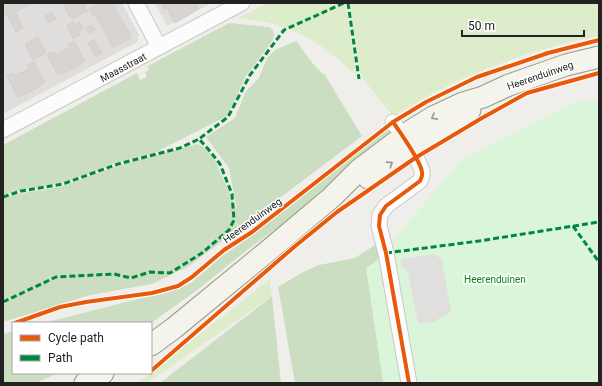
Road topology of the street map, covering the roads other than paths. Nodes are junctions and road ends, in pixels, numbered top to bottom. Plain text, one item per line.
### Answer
1 (136, 3) edge
2 (242, 3) edge
3 (159, 47) junction
4 (599, 57) edge
5 (3, 130) edge
6 (402, 136) junction
7 (152, 343) edge
8 (101, 374) edge
9 (84, 383) edge
10 (409, 383) edge

1 - 3 street
2 - 3 street, Maasstraat
3 - 5 street, Maasstraat
4 - 6 main road, Heerenduinweg
6 - 7 main road, Heerenduinweg
6 - 10 street
8 - 9 main road

